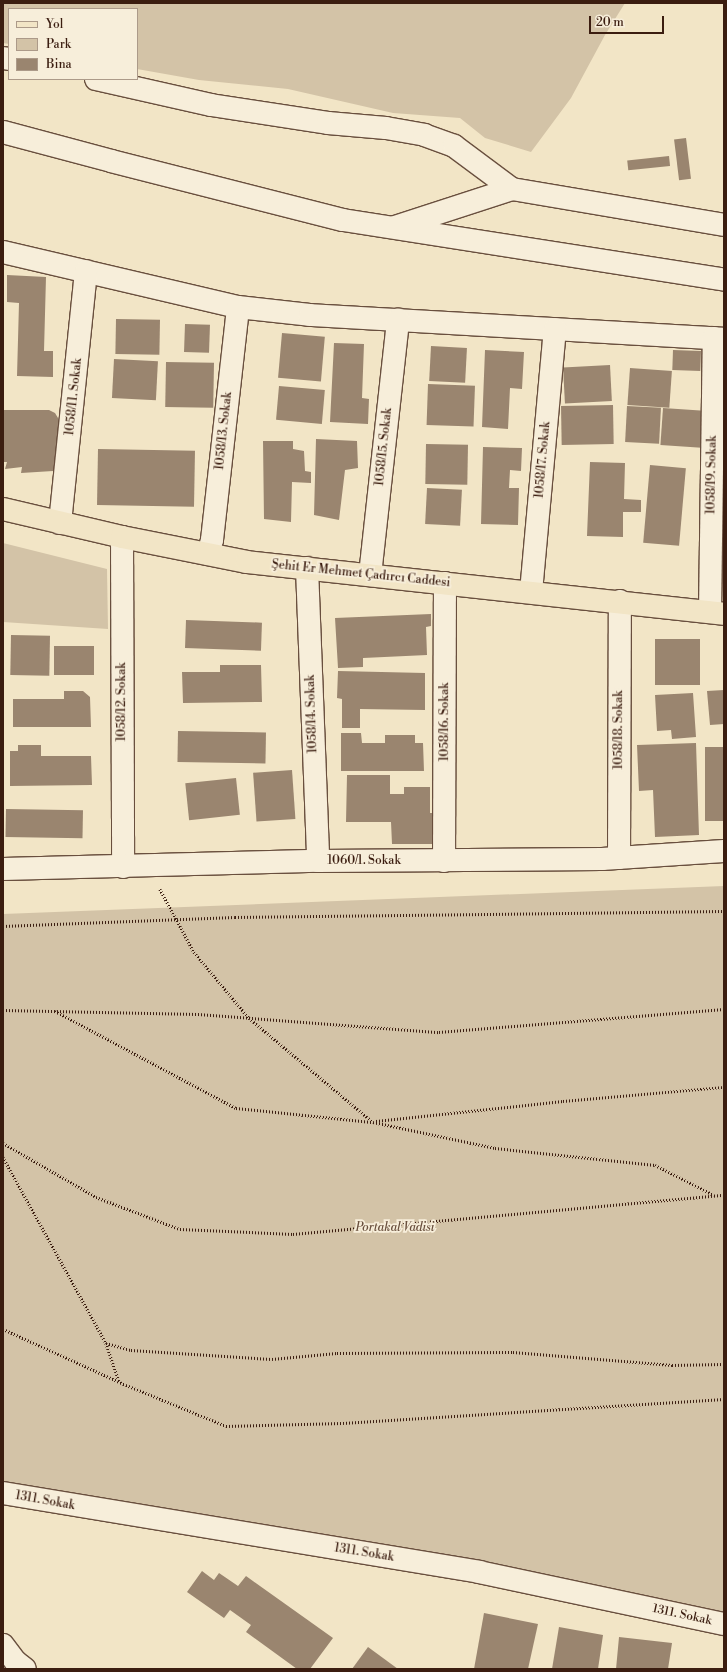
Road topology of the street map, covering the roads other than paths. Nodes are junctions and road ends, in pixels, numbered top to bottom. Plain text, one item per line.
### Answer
1 (100, 80) edge
2 (3, 132) edge
3 (512, 189) junction
4 (724, 225) edge
5 (390, 229) junction
6 (3, 252) edge
7 (86, 271) junction
8 (724, 280) edge
9 (238, 307) junction
10 (398, 320) junction
11 (555, 329) junction
12 (719, 339) edge
13 (3, 509) edge
14 (60, 523) junction
15 (122, 537) junction
16 (208, 554) junction
17 (307, 568) junction
18 (370, 575) junction
19 (446, 583) junction
20 (531, 592) junction
21 (620, 601) junction
22 (717, 613) edge
23 (724, 851) edge
24 (619, 858) junction
25 (444, 860) junction
26 (318, 861) junction
27 (123, 867) junction
28 (3, 869) edge
29 (3, 1493) edge
30 (724, 1624) edge
31 (3, 1645) edge
32 (25, 1669) edge

1 - 3 street
2 - 5 street
3 - 4 street
3 - 5 street
5 - 8 street
6 - 7 street
7 - 9 street
7 - 14 street, 1058/11. Sokak
9 - 10 street
9 - 16 street, 1058/13. Sokak
10 - 11 street
10 - 18 street, 1058/15. Sokak
11 - 12 street
11 - 20 street, 1058/17. Sokak
12 - 22 street, 1058/19. Sokak
13 - 14 main road, Şehit Er Mehmet Çadırcı Caddesi
14 - 15 main road, Şehit Er Mehmet Çadırcı Caddesi
15 - 16 main road, Şehit Er Mehmet Çadırcı Caddesi
15 - 27 street, 1058/12. Sokak
16 - 17 main road, Şehit Er Mehmet Çadırcı Caddesi
17 - 18 main road, Şehit Er Mehmet Çadırcı Caddesi
17 - 26 street, 1058/14. Sokak
18 - 19 main road, Şehit Er Mehmet Çadırcı Caddesi
19 - 20 main road, Şehit Er Mehmet Çadırcı Caddesi
19 - 25 street, 1058/16. Sokak
20 - 21 main road, Şehit Er Mehmet Çadırcı Caddesi
21 - 22 main road, Şehit Er Mehmet Çadırcı Caddesi
21 - 24 street, 1058/18. Sokak
23 - 24 street, 1060/1. Sokak
24 - 25 street, 1060/1. Sokak
25 - 26 street, 1060/1. Sokak
26 - 27 street, 1060/1. Sokak
27 - 28 street, 1060/1. Sokak
29 - 30 street, 1311. Sokak
31 - 32 street

